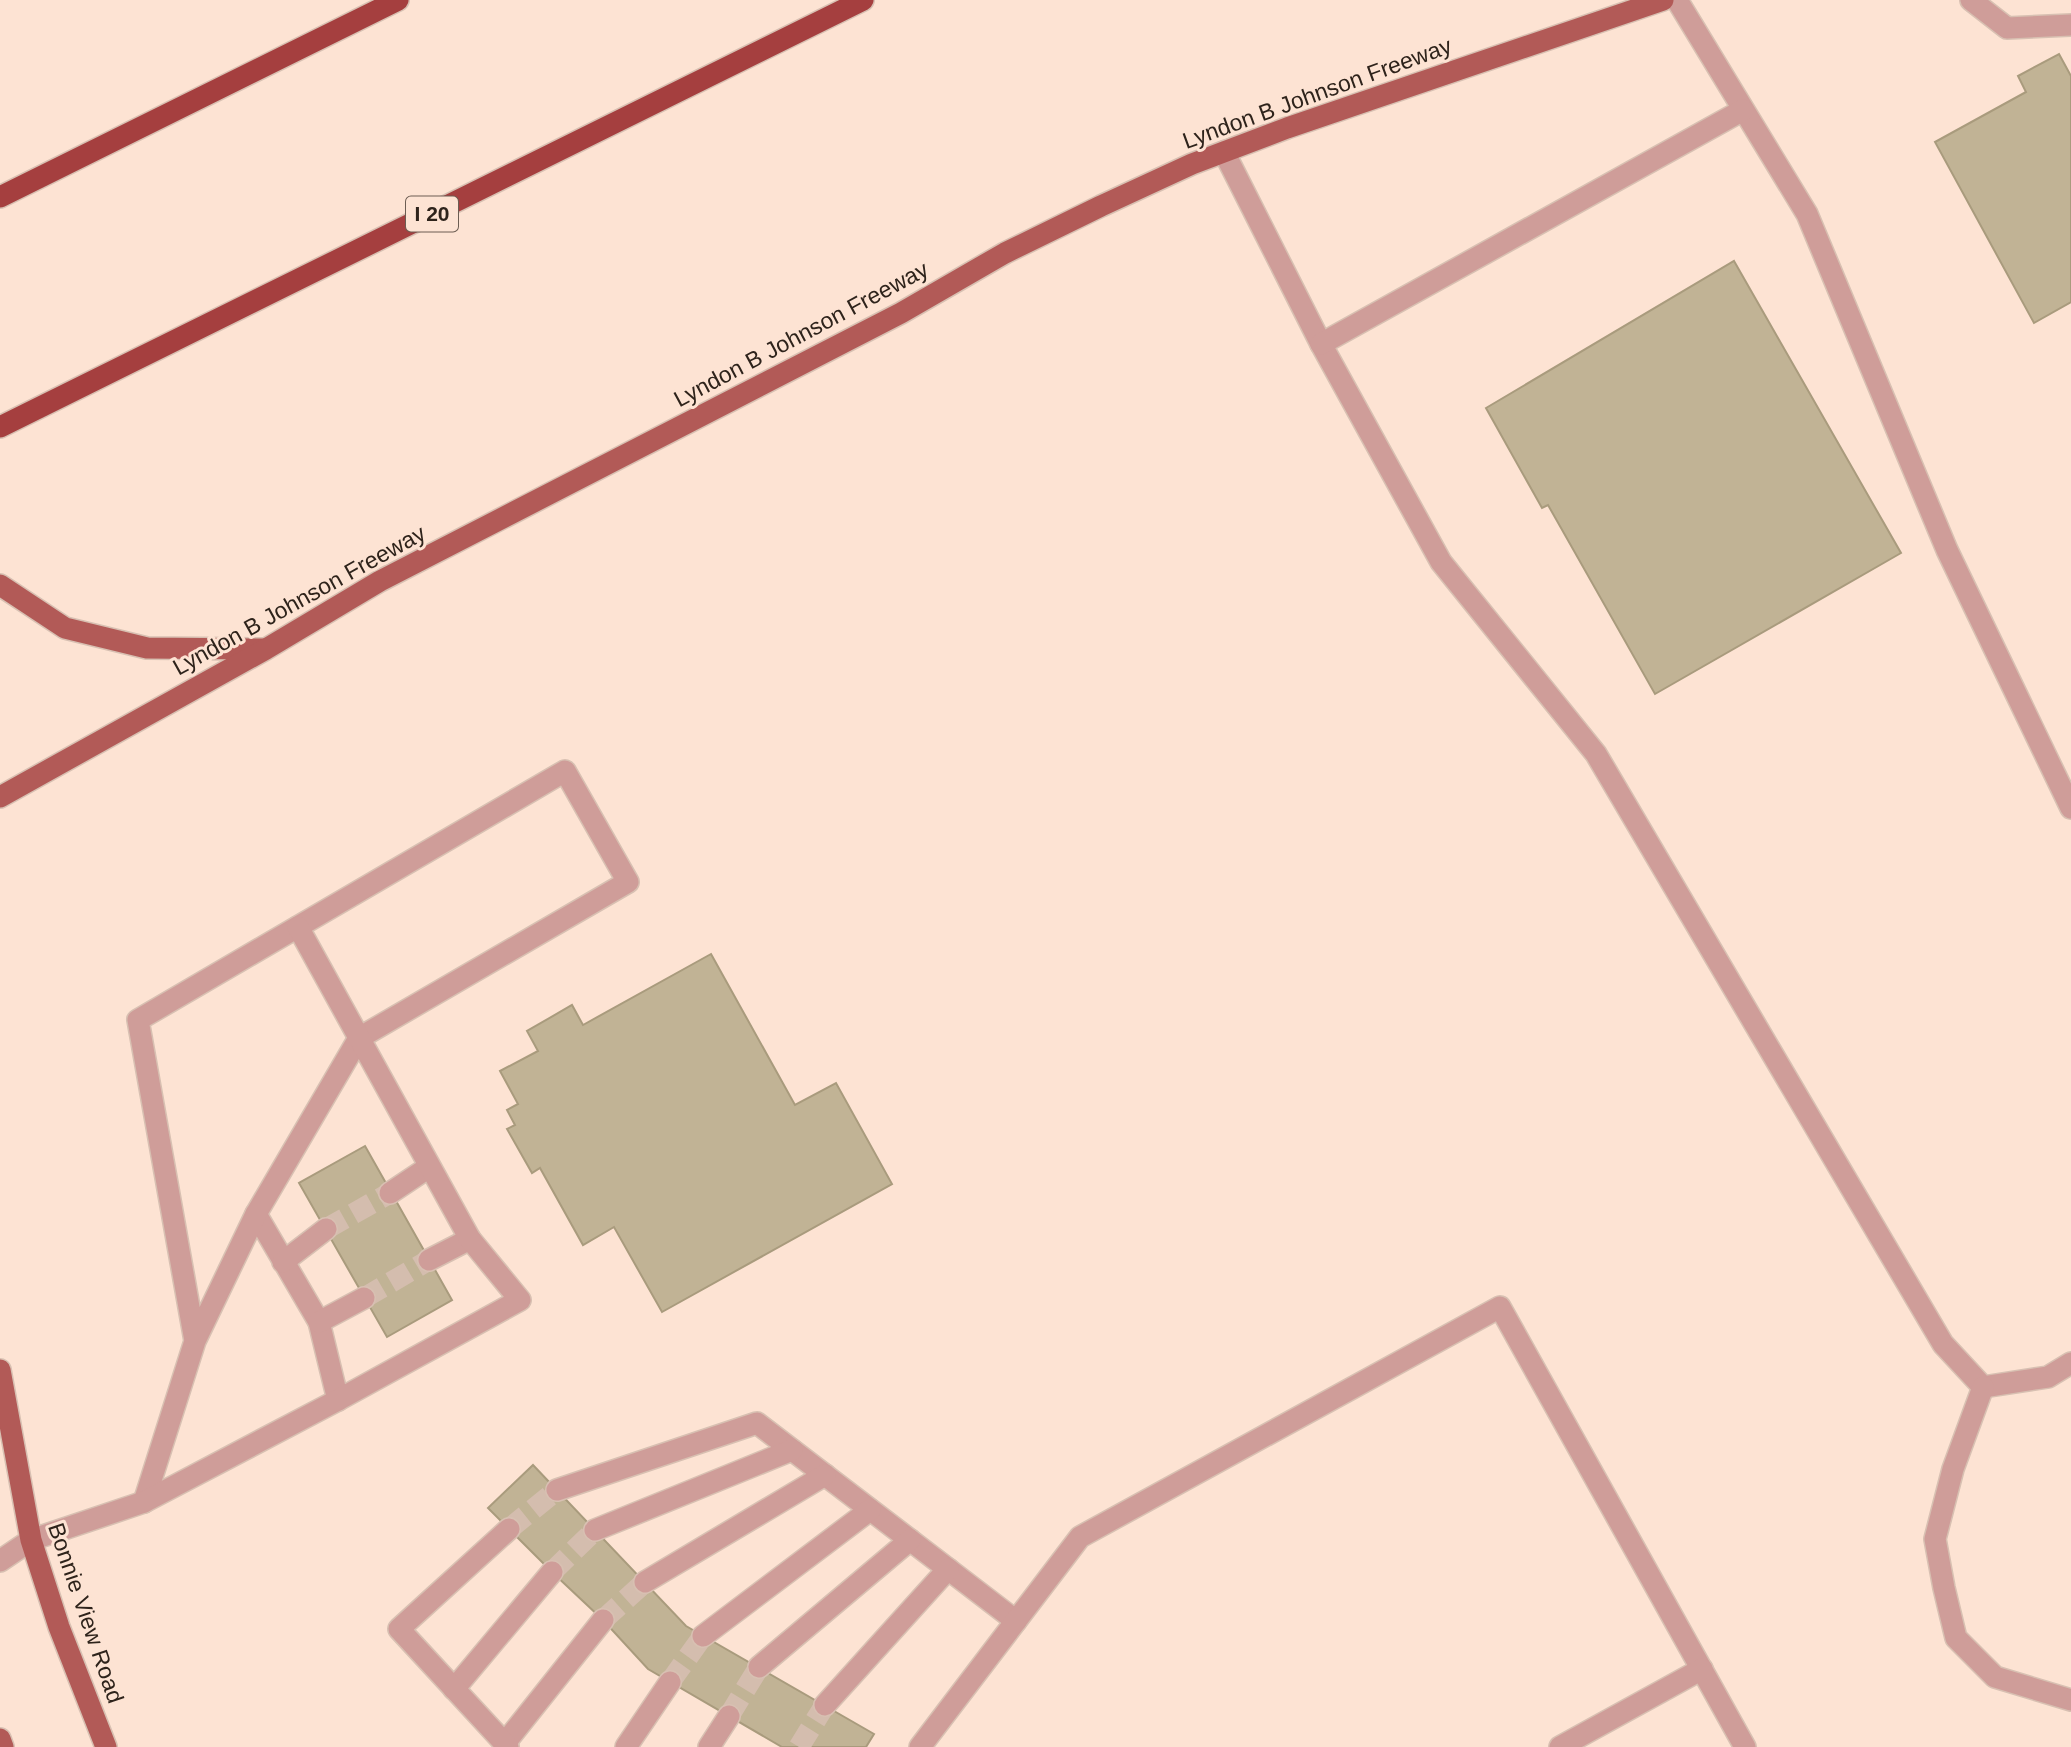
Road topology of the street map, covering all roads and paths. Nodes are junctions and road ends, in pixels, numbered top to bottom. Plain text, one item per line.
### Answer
1 (398, 0) edge
2 (863, 0) edge
3 (1663, 0) edge
4 (1677, 0) edge
5 (1971, 0) edge
6 (2071, 25) edge
7 (1743, 110) junction
8 (1224, 152) junction
9 (0, 197) edge
10 (1321, 344) junction
11 (0, 428) edge
12 (0, 585) edge
13 (266, 649) junction
14 (0, 797) edge
15 (2071, 808) edge
16 (298, 927) junction
17 (359, 1038) junction
18 (429, 1167) junction
19 (390, 1193) tunnel mouth
20 (257, 1214) junction
21 (326, 1229) tunnel mouth
22 (470, 1239) junction
23 (429, 1260) tunnel mouth
24 (283, 1262) junction
25 (364, 1298) tunnel mouth
26 (319, 1322) junction
27 (195, 1341) junction
28 (2071, 1363) edge
29 (0, 1370) edge
30 (1983, 1388) junction
31 (338, 1400) junction
32 (792, 1450) junction
33 (825, 1475) junction
34 (557, 1490) tunnel mouth
35 (144, 1502) junction
36 (870, 1510) junction
37 (509, 1529) tunnel mouth
38 (596, 1531) tunnel mouth
39 (31, 1540) junction
40 (910, 1540) junction
41 (0, 1561) edge
42 (948, 1569) junction
43 (552, 1572) tunnel mouth
44 (645, 1582) tunnel mouth
45 (603, 1620) tunnel mouth
46 (1016, 1621) junction
47 (703, 1636) tunnel mouth
48 (759, 1667) tunnel mouth
49 (1702, 1669) junction
50 (670, 1682) tunnel mouth
51 (454, 1689) junction
52 (2071, 1700) edge
53 (825, 1705) tunnel mouth
54 (729, 1716) tunnel mouth
55 (0, 1740) edge
56 (507, 1745) edge
57 (3, 1747) edge
58 (106, 1747) edge
59 (626, 1747) edge
60 (709, 1747) edge
61 (920, 1747) edge
62 (1560, 1747) edge
63 (1745, 1747) edge

1 - 9 highway
2 - 11 highway, I 20
3 - 8 main road, Lyndon B Johnson Freeway
4 - 7 street
5 - 6 street
7 - 10 street
7 - 15 street
8 - 10 street
8 - 13 main road, Lyndon B Johnson Freeway
10 - 30 street
12 - 13 main road
13 - 14 main road, Lyndon B Johnson Freeway
16 - 17 street
16 - 17 street
16 - 27 street
17 - 18 street
17 - 20 street
18 - 19 street
18 - 22 street
20 - 24 street
20 - 27 street
21 - 24 street
22 - 23 street
22 - 31 street
24 - 26 street
25 - 26 street
26 - 31 street
27 - 35 street
28 - 30 street
29 - 39 main road, Bonnie View Road
30 - 52 street
31 - 35 street
32 - 33 street
32 - 34 street
32 - 38 street
33 - 36 street
33 - 44 street
35 - 39 street
36 - 40 street
36 - 47 street
37 - 51 street
39 - 41 street
39 - 58 main road, Bonnie View Road
40 - 42 street
40 - 48 street
42 - 46 street
42 - 53 street
43 - 51 street
45 - 56 street
46 - 49 street
46 - 61 street
49 - 62 street
49 - 63 street
50 - 59 street
51 - 56 street
54 - 60 street
55 - 57 main road

